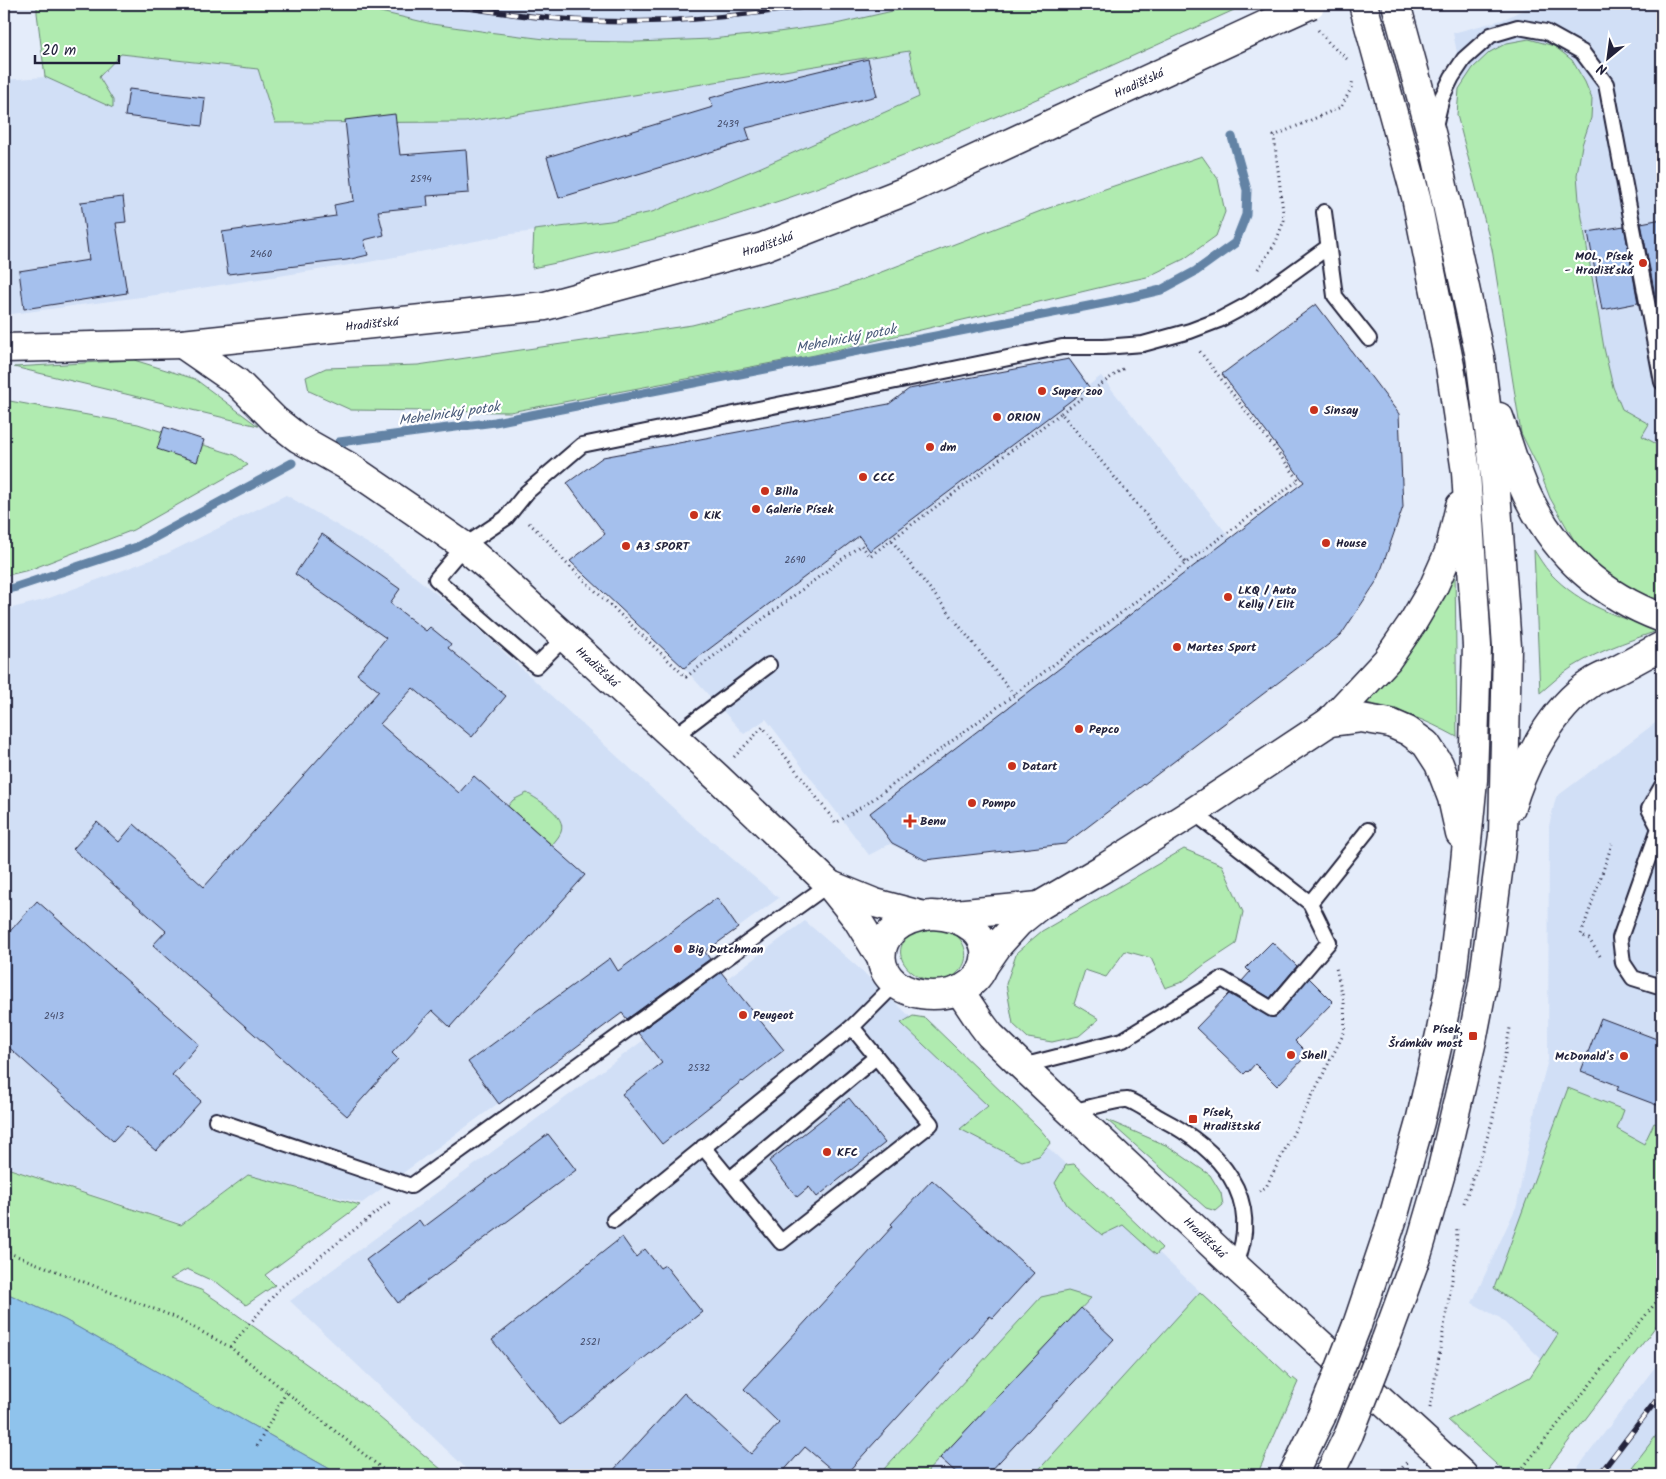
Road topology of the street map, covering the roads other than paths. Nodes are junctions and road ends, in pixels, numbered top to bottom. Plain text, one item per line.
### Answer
1 (1363, 4) edge
2 (1396, 4) edge
3 (1313, 15) edge
4 (1433, 140) junction
5 (1324, 212) dead end
6 (1328, 247) junction
7 (1369, 339) dead end
8 (182, 344) junction
9 (4, 348) edge
10 (1480, 357) junction
11 (1662, 382) edge
12 (1466, 472) junction
13 (464, 546) junction
14 (1662, 618) edge
15 (565, 637) junction
16 (1662, 646) edge
17 (769, 665) dead end
18 (1329, 722) junction
19 (673, 737) junction
20 (1662, 786) edge
21 (1193, 812) junction
22 (1368, 830) dead end
23 (1503, 834) junction
24 (1464, 874) junction
25 (829, 884) junction
26 (1310, 903) junction
27 (1039, 906) junction
28 (934, 916) junction
29 (880, 956) junction
30 (984, 967) junction
31 (896, 983) junction
32 (1662, 987) edge
33 (959, 990) junction
34 (852, 1026) junction
35 (876, 1057) junction
36 (1022, 1066) junction
37 (1071, 1112) junction
38 (216, 1120) dead end
39 (703, 1147) junction
40 (730, 1180) junction
41 (614, 1220) dead end
42 (1235, 1266) junction
43 (1293, 1475) edge
44 (1329, 1475) edge
45 (1463, 1475) edge

1 - 12 main road
2 - 4 main road
3 - 8 main road, Hradišťská, bridge
4 - 10 main road
4 - 11 lane
5 - 6 lane
6 - 7 lane
6 - 13 lane
8 - 9 main road, Hradišťská
8 - 13 main road, Hradišťská
10 - 14 main road
10 - 23 main road
12 - 18 main road
12 - 24 main road
13 - 15 main road, Hradišťská
13 - 15 lane
15 - 19 main road, Hradišťská
16 - 23 main road
17 - 19 lane
18 - 21 main road
18 - 24 main road
19 - 25 main road, Hradišťská
20 - 32 lane
21 - 26 lane
21 - 27 main road
22 - 26 lane
23 - 44 main road, bridge
24 - 43 main road, bridge
25 - 28 main road, Hradišťská
25 - 29 main road, Hradišťská
25 - 38 lane
26 - 36 lane
27 - 28 main road
27 - 30 main road
28 - 29 main road
28 - 30 main road, Hradišťská
29 - 31 main road, Hradišťská
30 - 33 main road
31 - 33 main road
31 - 34 lane
33 - 36 main road, Hradišťská
34 - 35 lane
34 - 39 lane
35 - 40 lane
35 - 40 lane
36 - 37 main road, Hradišťská
37 - 42 main road, Hradišťská
37 - 42 lane
39 - 40 lane
39 - 41 lane
42 - 45 main road, Hradišťská

